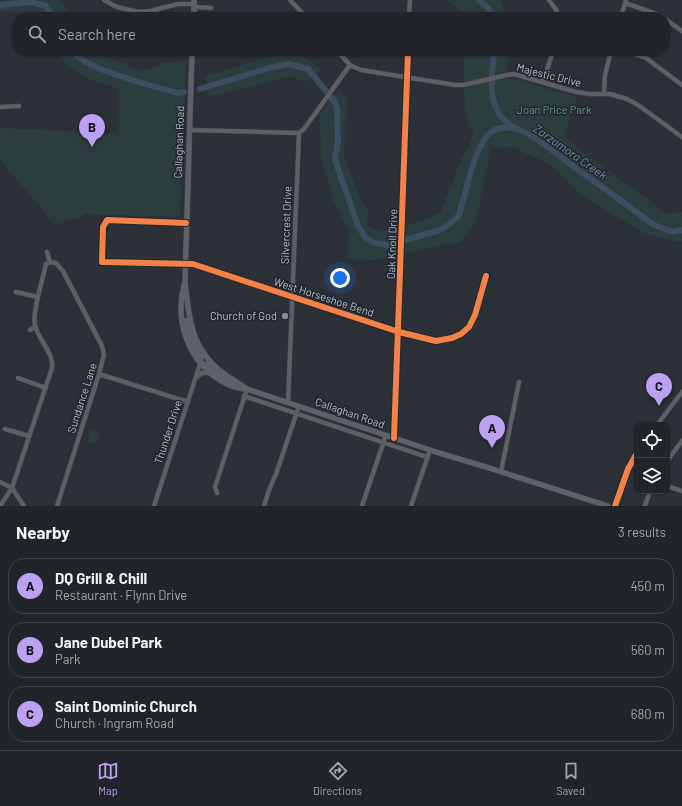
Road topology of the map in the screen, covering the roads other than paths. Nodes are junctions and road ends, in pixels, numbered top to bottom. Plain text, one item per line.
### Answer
1 (104, 0) edge
2 (290, 0) edge
3 (410, 0) edge
4 (549, 0) edge
5 (625, 2) edge
6 (194, 4) edge
7 (211, 8) dead end
8 (301, 12) edge
9 (409, 12) edge
10 (558, 12) edge
11 (622, 12) edge
12 (651, 12) edge
13 (670, 22) edge
14 (682, 31) edge
15 (192, 56) edge
16 (342, 56) edge
17 (408, 56) edge
18 (551, 56) edge
19 (611, 56) edge
20 (640, 56) edge
21 (350, 65) junction
22 (407, 78) junction
23 (543, 82) junction
24 (682, 85) edge
25 (604, 94) junction
26 (19, 106) dead end
27 (0, 107) edge
28 (189, 130) junction
29 (299, 133) junction
30 (682, 137) edge
31 (186, 223) junction
32 (47, 252) dead end
33 (50, 262) junction
34 (185, 264) junction
35 (486, 276) dead end
36 (185, 282) junction
37 (16, 292) dead end
38 (186, 293) junction
39 (38, 297) junction
40 (293, 297) junction
41 (35, 327) junction
42 (30, 330) dead end
43 (399, 332) junction
44 (200, 364) junction
45 (100, 374) junction
46 (210, 374) junction
47 (18, 378) dead end
48 (196, 378) junction
49 (519, 382) dead end
50 (46, 388) junction
51 (245, 388) junction
52 (682, 392) edge
53 (244, 396) junction
54 (188, 402) junction
55 (288, 403) junction
56 (299, 406) junction
57 (296, 413) junction
58 (659, 422) edge
59 (5, 429) dead end
60 (386, 435) junction
61 (29, 436) junction
62 (394, 438) junction
63 (682, 441) edge
64 (383, 442) junction
65 (430, 450) junction
66 (427, 457) junction
67 (634, 457) edge
68 (669, 458) edge
69 (501, 472) junction
70 (0, 482) edge
71 (670, 487) edge
72 (12, 488) junction
73 (682, 491) edge
74 (217, 493) dead end
75 (649, 494) edge
76 (0, 506) edge
77 (24, 506) edge
78 (57, 506) edge
79 (154, 506) edge
80 (264, 506) edge
81 (362, 506) edge
82 (411, 506) edge
83 (608, 506) edge
84 (615, 506) edge
85 (645, 506) edge

1 - 6 street
2 - 8 street
3 - 9 street
4 - 10 street
5 - 11 street
5 - 12 street
6 - 7 street
13 - 14 street
15 - 28 main road, Callaghan Road
16 - 21 street, Majestic Drive
17 - 22 street, Oak Knoll Drive
18 - 23 street
19 - 25 street
20 - 24 street
21 - 22 street, Majestic Drive
21 - 29 street
22 - 23 street, Majestic Drive
22 - 43 street, Oak Knoll Drive
23 - 25 street, Majestic Drive
25 - 30 street, Majestic Drive
26 - 27 street
28 - 29 street
28 - 31 main road, Callaghan Road
29 - 40 street, Silvercrest Drive
31 - 34 main road, Callaghan Road
31 - 34 street, West Horseshoe Bend
32 - 33 street
33 - 39 street
33 - 45 street, Sundance Lane
34 - 36 main road, Callaghan Road
34 - 40 street, West Horseshoe Bend
35 - 43 street, West Horseshoe Bend
36 - 38 main road, Callaghan Road
36 - 44 main road, Callaghan Road
37 - 39 street
38 - 44 main road
38 - 51 main road, Callaghan Road
39 - 41 street
40 - 43 street, West Horseshoe Bend
40 - 55 street, Silvercrest Drive
41 - 42 street
41 - 50 street
43 - 62 street, Oak Knoll Drive
44 - 46 main road, Callaghan Road
44 - 48 street, Thunder Drive
44 - 51 main road
45 - 54 street
45 - 78 street, Sundance Lane
46 - 48 street
46 - 51 main road, Callaghan Road
47 - 50 street
48 - 54 street, Thunder Drive
49 - 69 street
50 - 61 street
51 - 53 street
51 - 55 main road, Callaghan Road
52 - 58 street
53 - 57 street, Callaghan Road
53 - 74 street
54 - 79 street, Thunder Drive
55 - 56 main road, Callaghan Road
56 - 57 street
56 - 60 main road, Callaghan Road
57 - 64 street, Callaghan Road
57 - 80 street
59 - 61 street
60 - 62 main road, Callaghan Road
60 - 64 street
61 - 72 street
62 - 65 main road, Callaghan Road
63 - 68 street
64 - 66 street, Callaghan Road
64 - 81 street
65 - 66 street
65 - 69 main road, Callaghan Road
66 - 82 street
67 - 84 street
69 - 83 main road, Callaghan Road
70 - 72 street
71 - 73 street
72 - 76 street
72 - 77 street
75 - 85 street

